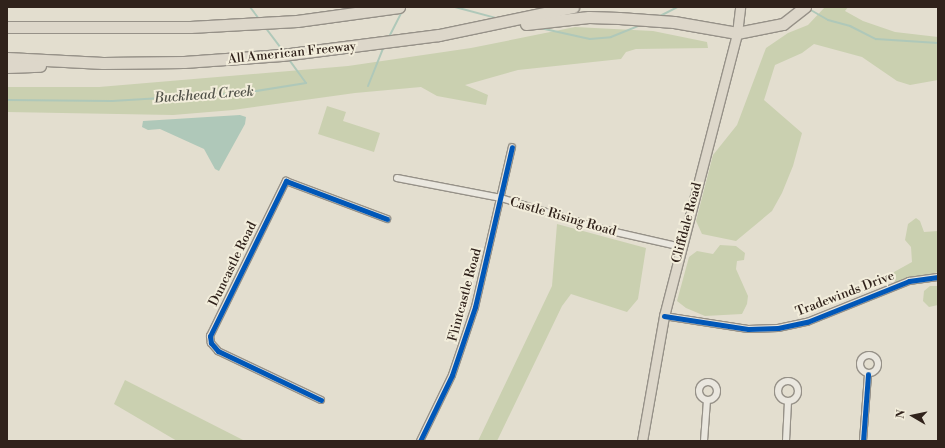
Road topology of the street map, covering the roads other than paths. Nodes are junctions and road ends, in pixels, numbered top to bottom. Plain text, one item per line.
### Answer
1 (399, 7) edge
2 (573, 7) edge
3 (740, 7) edge
4 (805, 7) edge
5 (7, 26) edge
6 (470, 30) junction
7 (737, 33) junction
8 (7, 58) edge
9 (103, 63) junction
10 (7, 67) edge
11 (512, 147) dead end
12 (397, 178) dead end
13 (501, 198) junction
14 (387, 218) dead end
15 (680, 247) junction
16 (938, 277) edge
17 (664, 316) junction
18 (868, 374) dead end
19 (321, 400) dead end
20 (707, 400) dead end
21 (788, 401) dead end
22 (420, 441) edge
23 (642, 441) edge
24 (704, 441) edge
25 (786, 441) edge
26 (863, 441) edge

1 - 5 highway
2 - 6 highway, All American Freeway
3 - 7 main road, Cliffdale Road
4 - 7 highway
6 - 7 highway
6 - 9 highway, All American Freeway
7 - 15 main road, Cliffdale Road
8 - 9 highway, All American Freeway
9 - 10 highway
11 - 13 street, Flintcastle Road
12 - 13 street, Castle Rising Road
13 - 15 street, Castle Rising Road
13 - 22 street, Flintcastle Road
14 - 19 street, Duncastle Road
15 - 17 main road, Cliffdale Road
16 - 17 street, Tradewinds Drive
17 - 23 main road, Cliffdale Road
18 - 26 street
20 - 24 street
21 - 25 street

